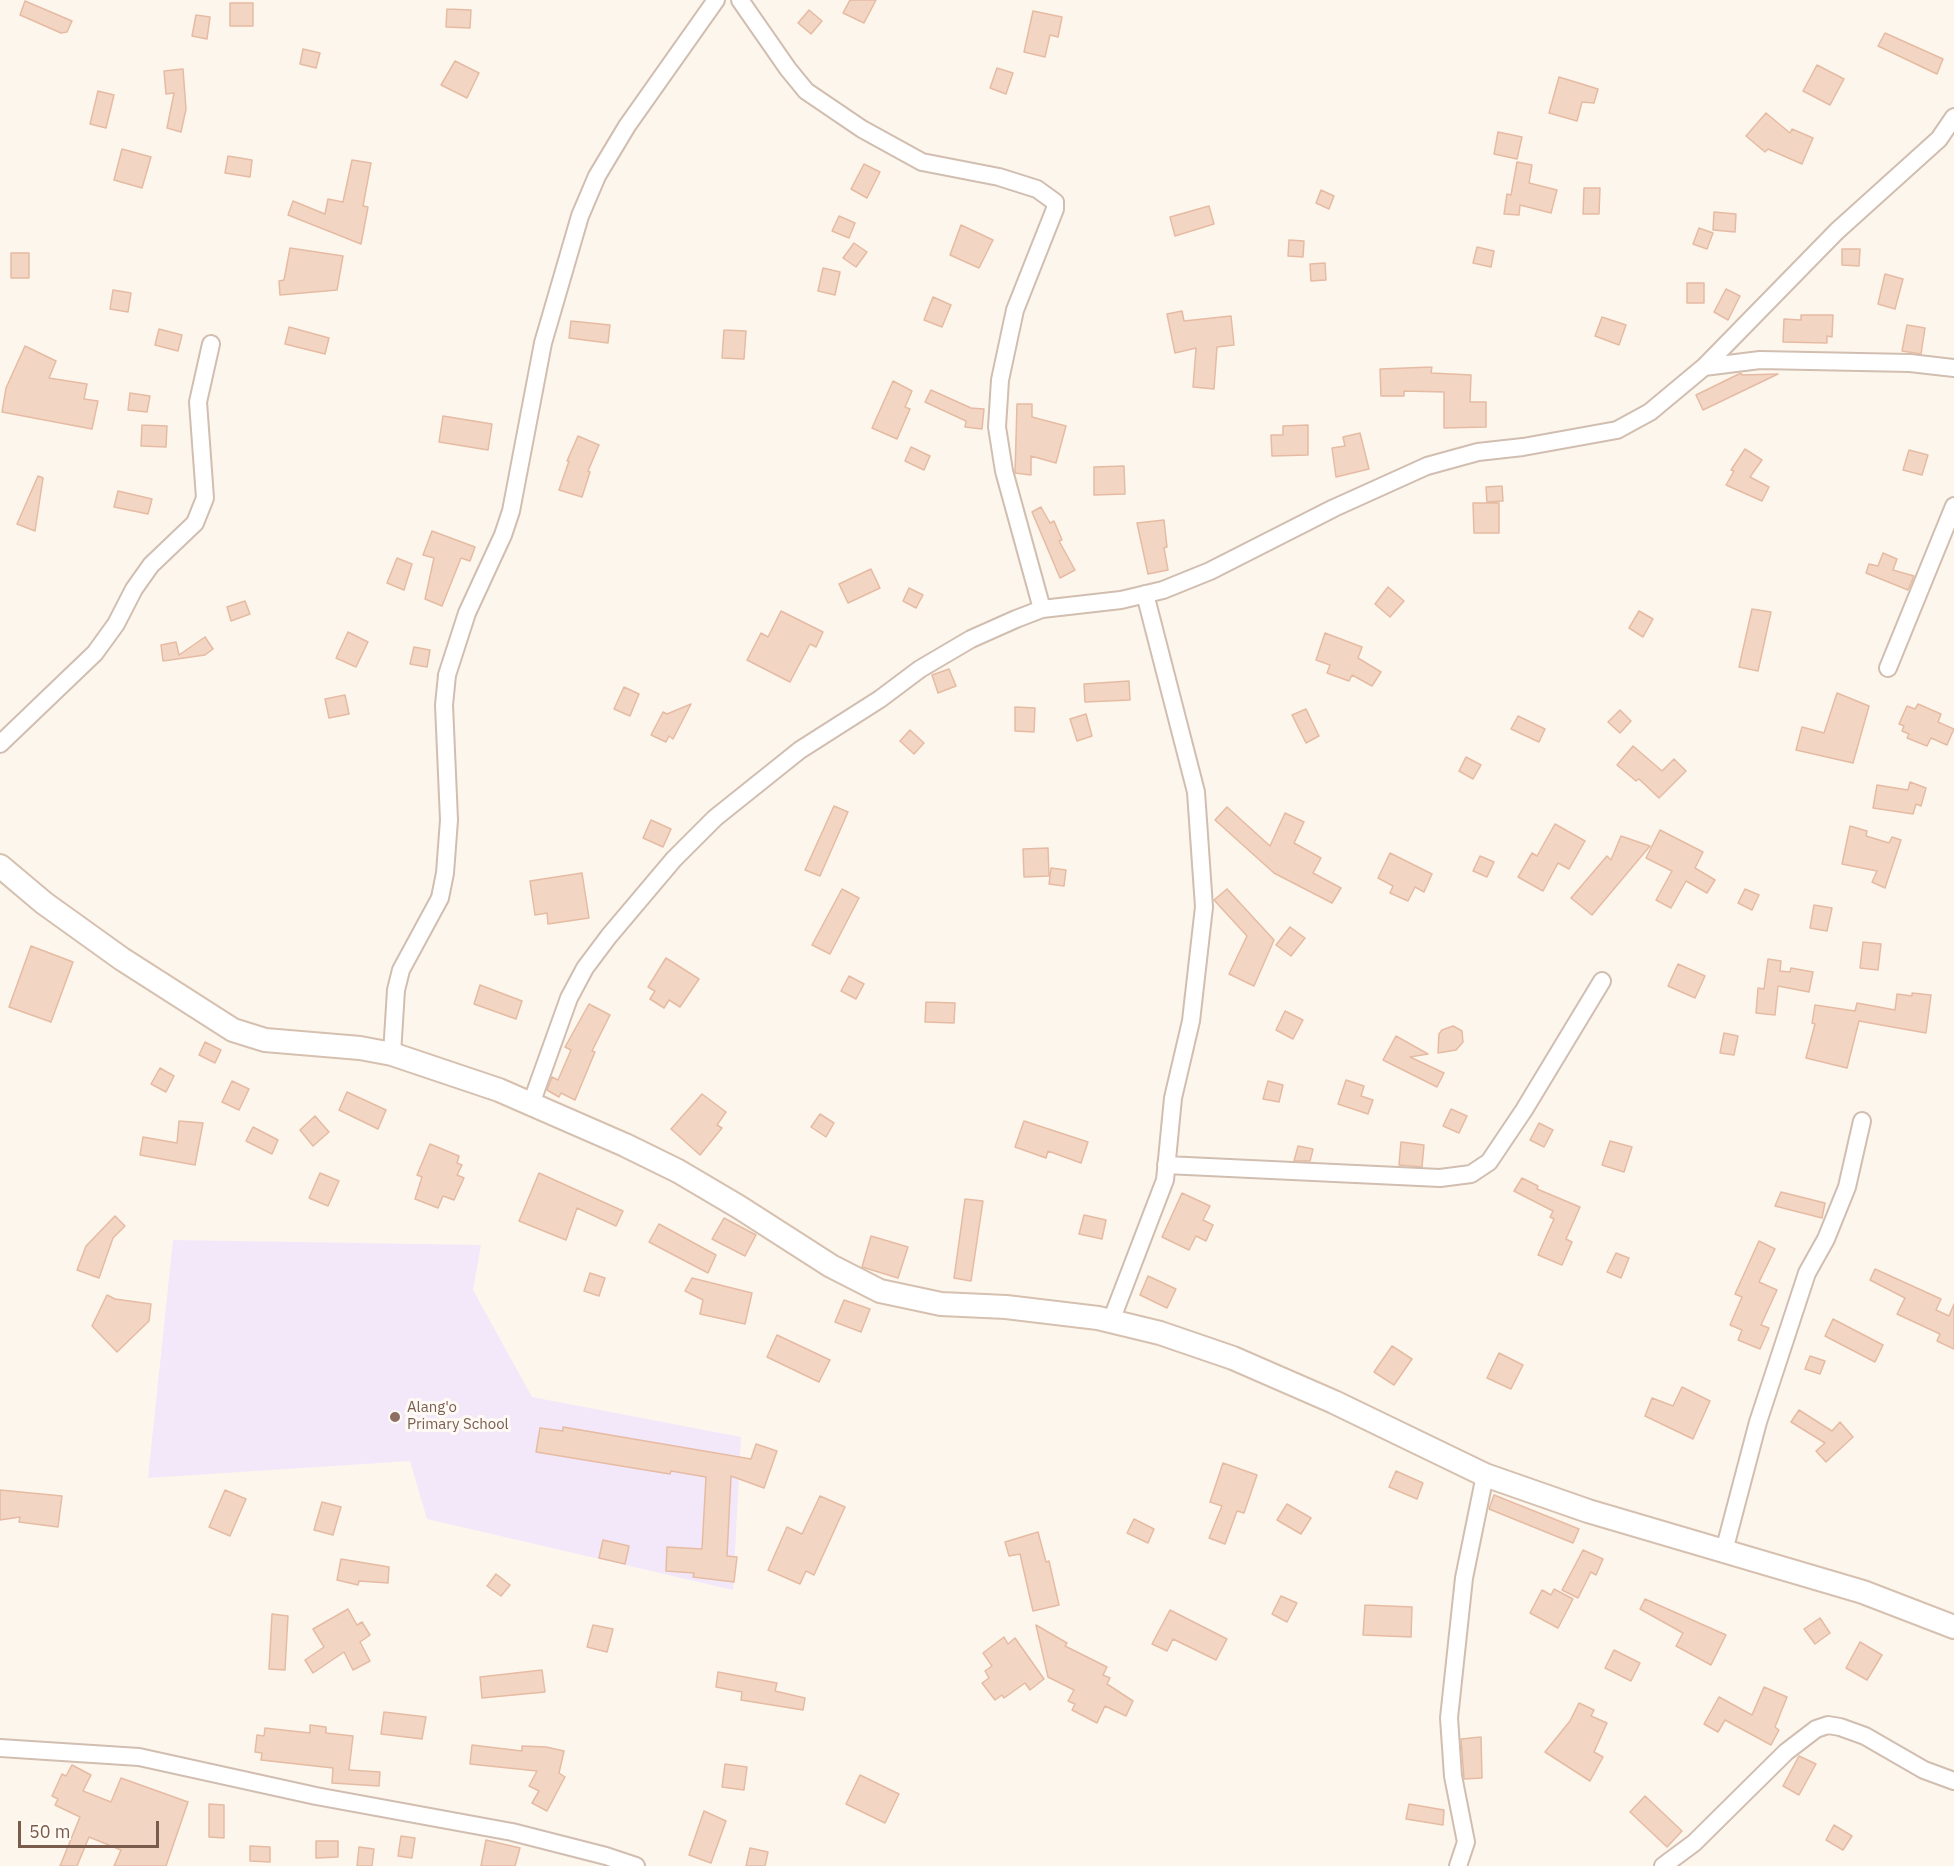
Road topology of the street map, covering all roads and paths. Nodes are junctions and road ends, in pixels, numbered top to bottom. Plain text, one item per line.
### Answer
1 (716, 0) edge
2 (740, 0) edge
3 (1954, 117) edge
4 (211, 344) dead end
5 (1704, 368) junction
6 (1954, 368) edge
7 (1954, 506) edge
8 (1145, 594) junction
9 (1042, 609) junction
10 (1888, 668) dead end
11 (0, 744) edge
12 (0, 866) edge
13 (1602, 981) dead end
14 (392, 1054) junction
15 (531, 1104) junction
16 (1862, 1120) dead end
17 (1166, 1164) junction
18 (1111, 1321) junction
19 (1485, 1475) junction
20 (1724, 1551) junction
21 (1954, 1628) edge
22 (0, 1748) edge
23 (1954, 1781) edge
24 (636, 1866) edge
25 (1458, 1866) edge
26 (1663, 1866) edge

1 - 14 street
2 - 9 street
3 - 5 street
4 - 11 street
5 - 6 street
5 - 8 street
7 - 10 street
8 - 9 street
8 - 17 street
9 - 15 street
12 - 14 street
13 - 17 street
14 - 15 street
15 - 18 street
16 - 20 street
17 - 18 street
18 - 19 street
19 - 20 street
19 - 25 street
20 - 21 street
22 - 24 street
23 - 26 street

